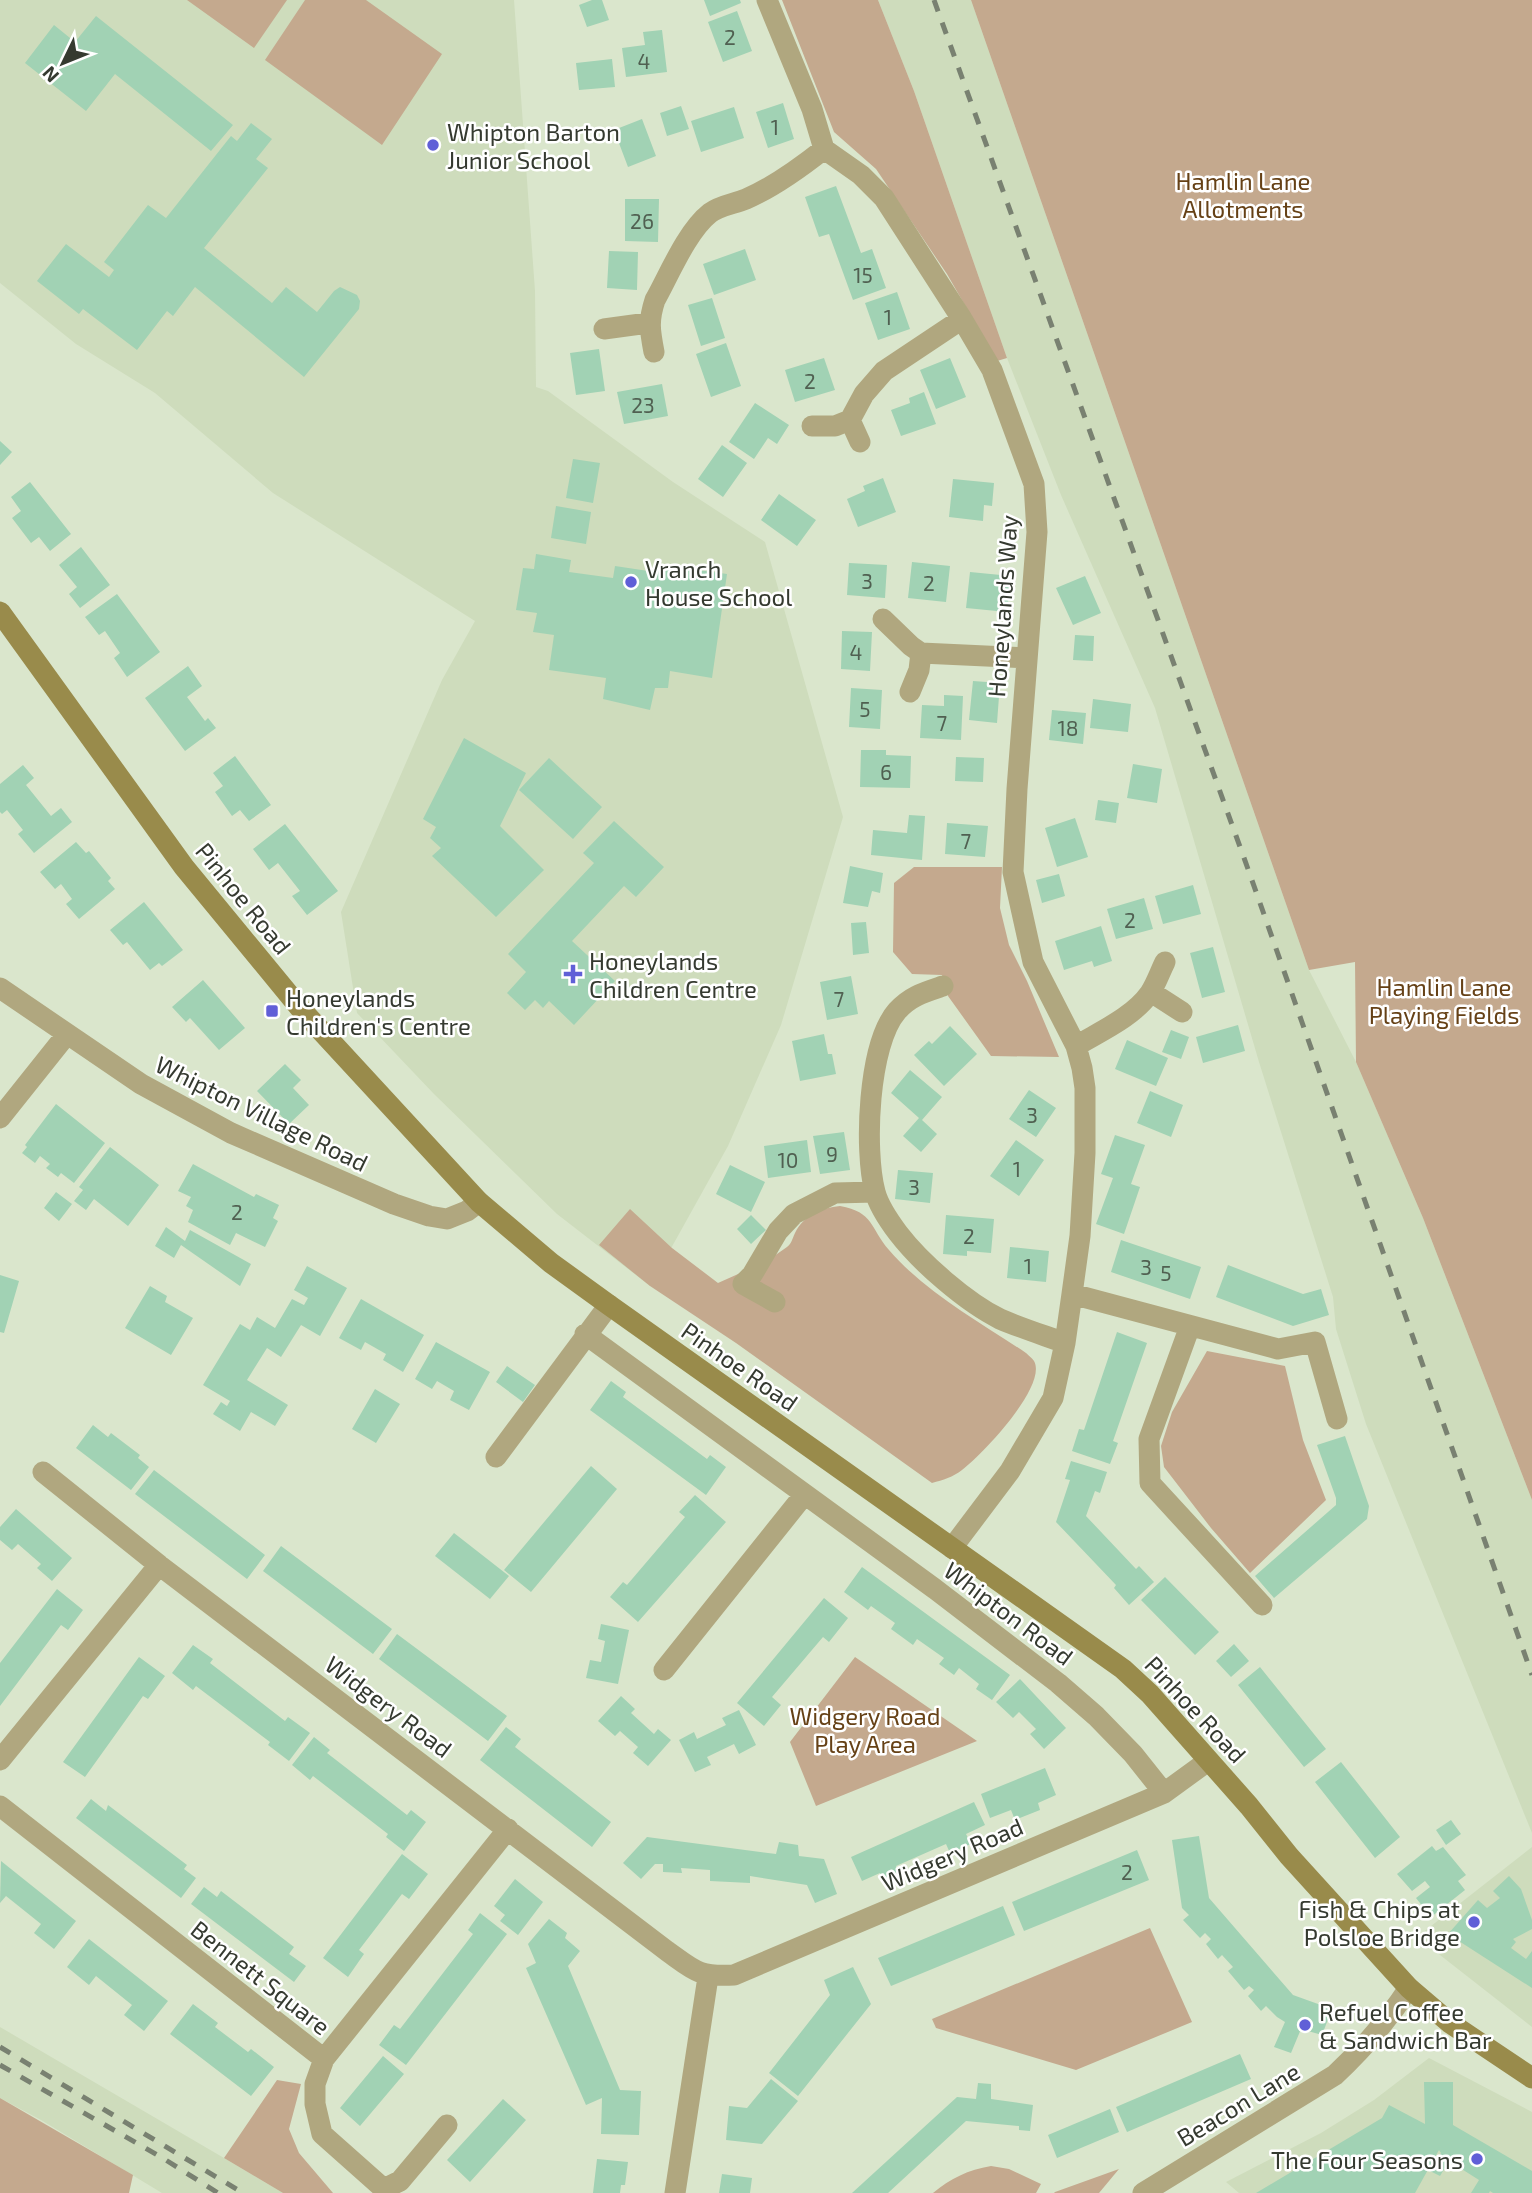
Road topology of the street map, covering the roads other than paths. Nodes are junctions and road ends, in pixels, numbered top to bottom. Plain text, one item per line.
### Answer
1 (766, 0) edge
2 (824, 149) junction
3 (962, 319) junction
4 (648, 323) junction
5 (604, 329) dead end
6 (654, 352) dead end
7 (850, 420) junction
8 (812, 426) dead end
9 (860, 442) dead end
10 (0, 612) edge
11 (883, 619) dead end
12 (920, 653) junction
13 (1027, 658) junction
14 (910, 692) dead end
15 (1165, 962) dead end
16 (943, 986) dead end
17 (0, 988) edge
18 (1151, 992) junction
19 (1182, 1012) dead end
20 (67, 1034) junction
21 (1076, 1046) junction
22 (0, 1118) edge
23 (875, 1192) junction
24 (479, 1202) junction
25 (1072, 1294) junction
26 (775, 1302) dead end
27 (609, 1305) junction
28 (1190, 1326) junction
29 (585, 1334) junction
30 (1065, 1343) junction
31 (1337, 1419) dead end
32 (496, 1457) dead end
33 (43, 1472) dead end
34 (804, 1495) junction
35 (952, 1548) junction
36 (159, 1565) junction
37 (1262, 1605) dead end
38 (664, 1670) dead end
39 (0, 1760) edge
40 (1208, 1762) junction
41 (1164, 1793) junction
42 (0, 1806) edge
43 (508, 1829) junction
44 (708, 1977) junction
45 (1409, 1988) junction
46 (324, 2059) junction
47 (1532, 2078) edge
48 (447, 2126) dead end
49 (385, 2191) edge
50 (675, 2193) edge
51 (1143, 2193) edge

1 - 2 street
2 - 3 street, Honeylands Way
2 - 4 street
3 - 7 street
3 - 13 street, Honeylands Way
4 - 5 street
4 - 6 street
7 - 8 street
7 - 9 street
10 - 24 main road, Pinhoe Road
11 - 12 street
12 - 13 street
12 - 14 street
13 - 21 street, Honeylands Way
15 - 18 street
16 - 23 street
17 - 20 street, Whipton Village Road
18 - 19 street
18 - 21 street
20 - 22 street
20 - 24 street, Whipton Village Road
21 - 25 street, Honeylands Way
23 - 26 street
23 - 30 street
24 - 27 main road, Pinhoe Road
25 - 28 street
25 - 30 street, Honeylands Way
27 - 29 street
27 - 35 main road, Pinhoe Road
28 - 31 street
28 - 37 street
29 - 32 street
29 - 34 street, Whipton Road
30 - 35 street, Honeylands Way
33 - 36 street, Widgery Road
34 - 38 street
34 - 41 street, Whipton Road
35 - 40 main road, Pinhoe Road
36 - 39 street
36 - 43 street, Widgery Road
40 - 41 street, Widgery Road
40 - 45 main road, Pinhoe Road
41 - 44 street, Widgery Road
42 - 46 street, Bennett Square
43 - 44 street, Widgery Road
43 - 46 street, Bennett Square
44 - 50 street
45 - 47 main road, Pinhoe Road
45 - 51 street, Beacon Lane
46 - 49 street
48 - 49 street

